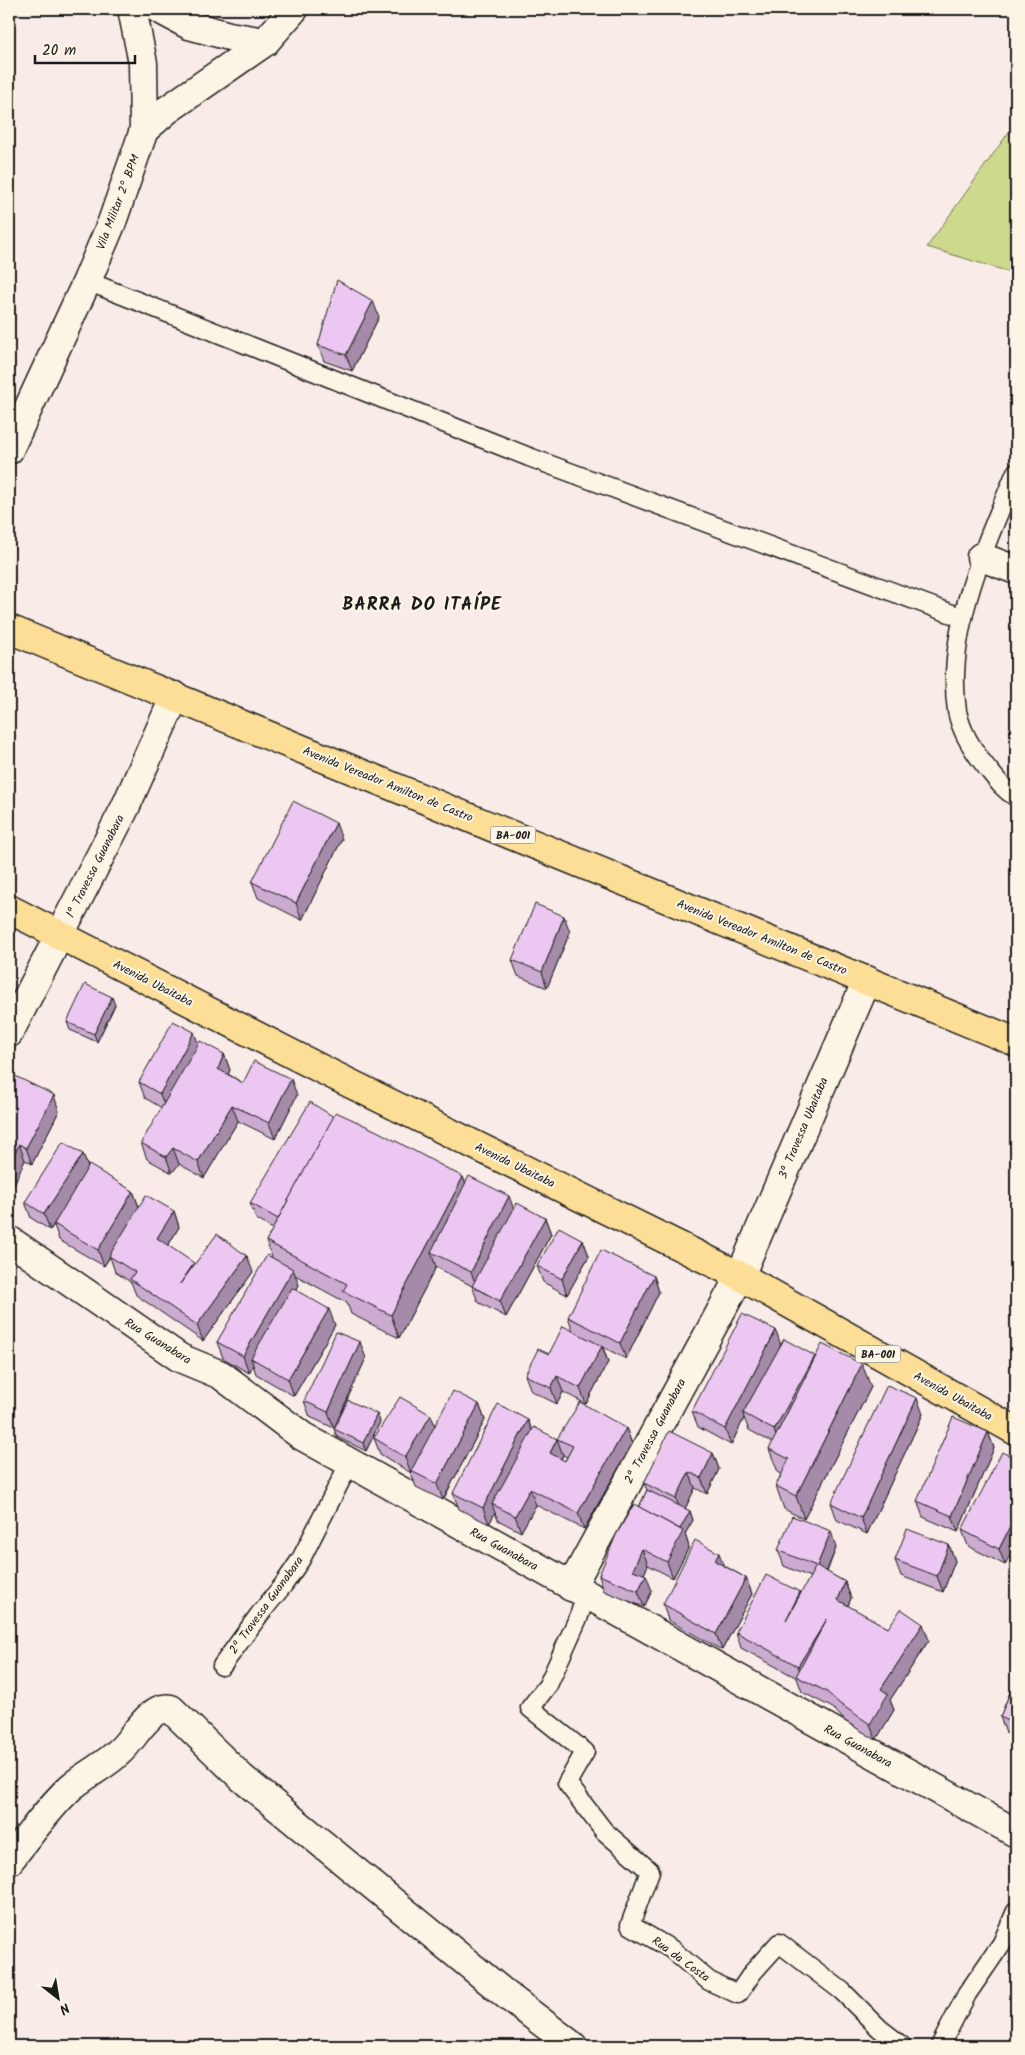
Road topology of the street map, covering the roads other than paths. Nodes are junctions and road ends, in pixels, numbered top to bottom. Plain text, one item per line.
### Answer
1 (132, 9) edge
2 (159, 9) edge
3 (294, 9) edge
4 (265, 42) junction
5 (144, 130) junction
6 (87, 281) junction
7 (9, 450) edge
8 (1016, 472) edge
9 (981, 557) junction
10 (1016, 570) edge
11 (963, 618) junction
12 (9, 629) edge
13 (175, 696) junction
14 (1016, 797) edge
15 (9, 909) edge
16 (60, 936) junction
17 (867, 980) junction
18 (9, 1033) edge
19 (1016, 1042) edge
20 (9, 1240) edge
21 (740, 1276) junction
22 (1016, 1431) edge
23 (350, 1462) junction
24 (579, 1591) junction
25 (222, 1666) dead end
26 (1016, 1834) edge
27 (9, 1861) edge
28 (1016, 1911) edge
29 (573, 2046) edge
30 (902, 2046) edge
31 (940, 2046) edge

1 - 5 street
2 - 4 street
3 - 4 street, Vila Militar 2º BPM
4 - 5 street, Vila Militar 2º BPM
5 - 6 street, Vila Militar 2º BPM
6 - 7 street, Vila Militar 2º BPM
6 - 11 lane
8 - 9 lane
9 - 10 street
9 - 11 lane
11 - 14 lane
12 - 13 main road, Avenida Vereador Amilton de Castro / BA-001
13 - 16 street, 1ª Travessa Guanabara
13 - 17 main road, Avenida Vereador Amilton de Castro / BA-001
15 - 16 main road, Avenida Ubaitaba / BA-001
16 - 18 street, 1ª Travessa Guanabara
16 - 21 main road, Avenida Ubaitaba / BA-001
17 - 19 main road, Avenida Vereador Amilton de Castro / BA-001
17 - 21 street, 3ª Travessa Ubaitaba
20 - 23 street, Rua Guanabara
21 - 22 main road, Avenida Ubaitaba / BA-001
21 - 24 street, 2ª Travessa Guanabara
23 - 24 street, Rua Guanabara
23 - 25 lane, 2ª Travessa Guanabara
24 - 26 street, Rua Guanabara
24 - 30 lane, Rua da Costa
27 - 29 street
28 - 31 lane

